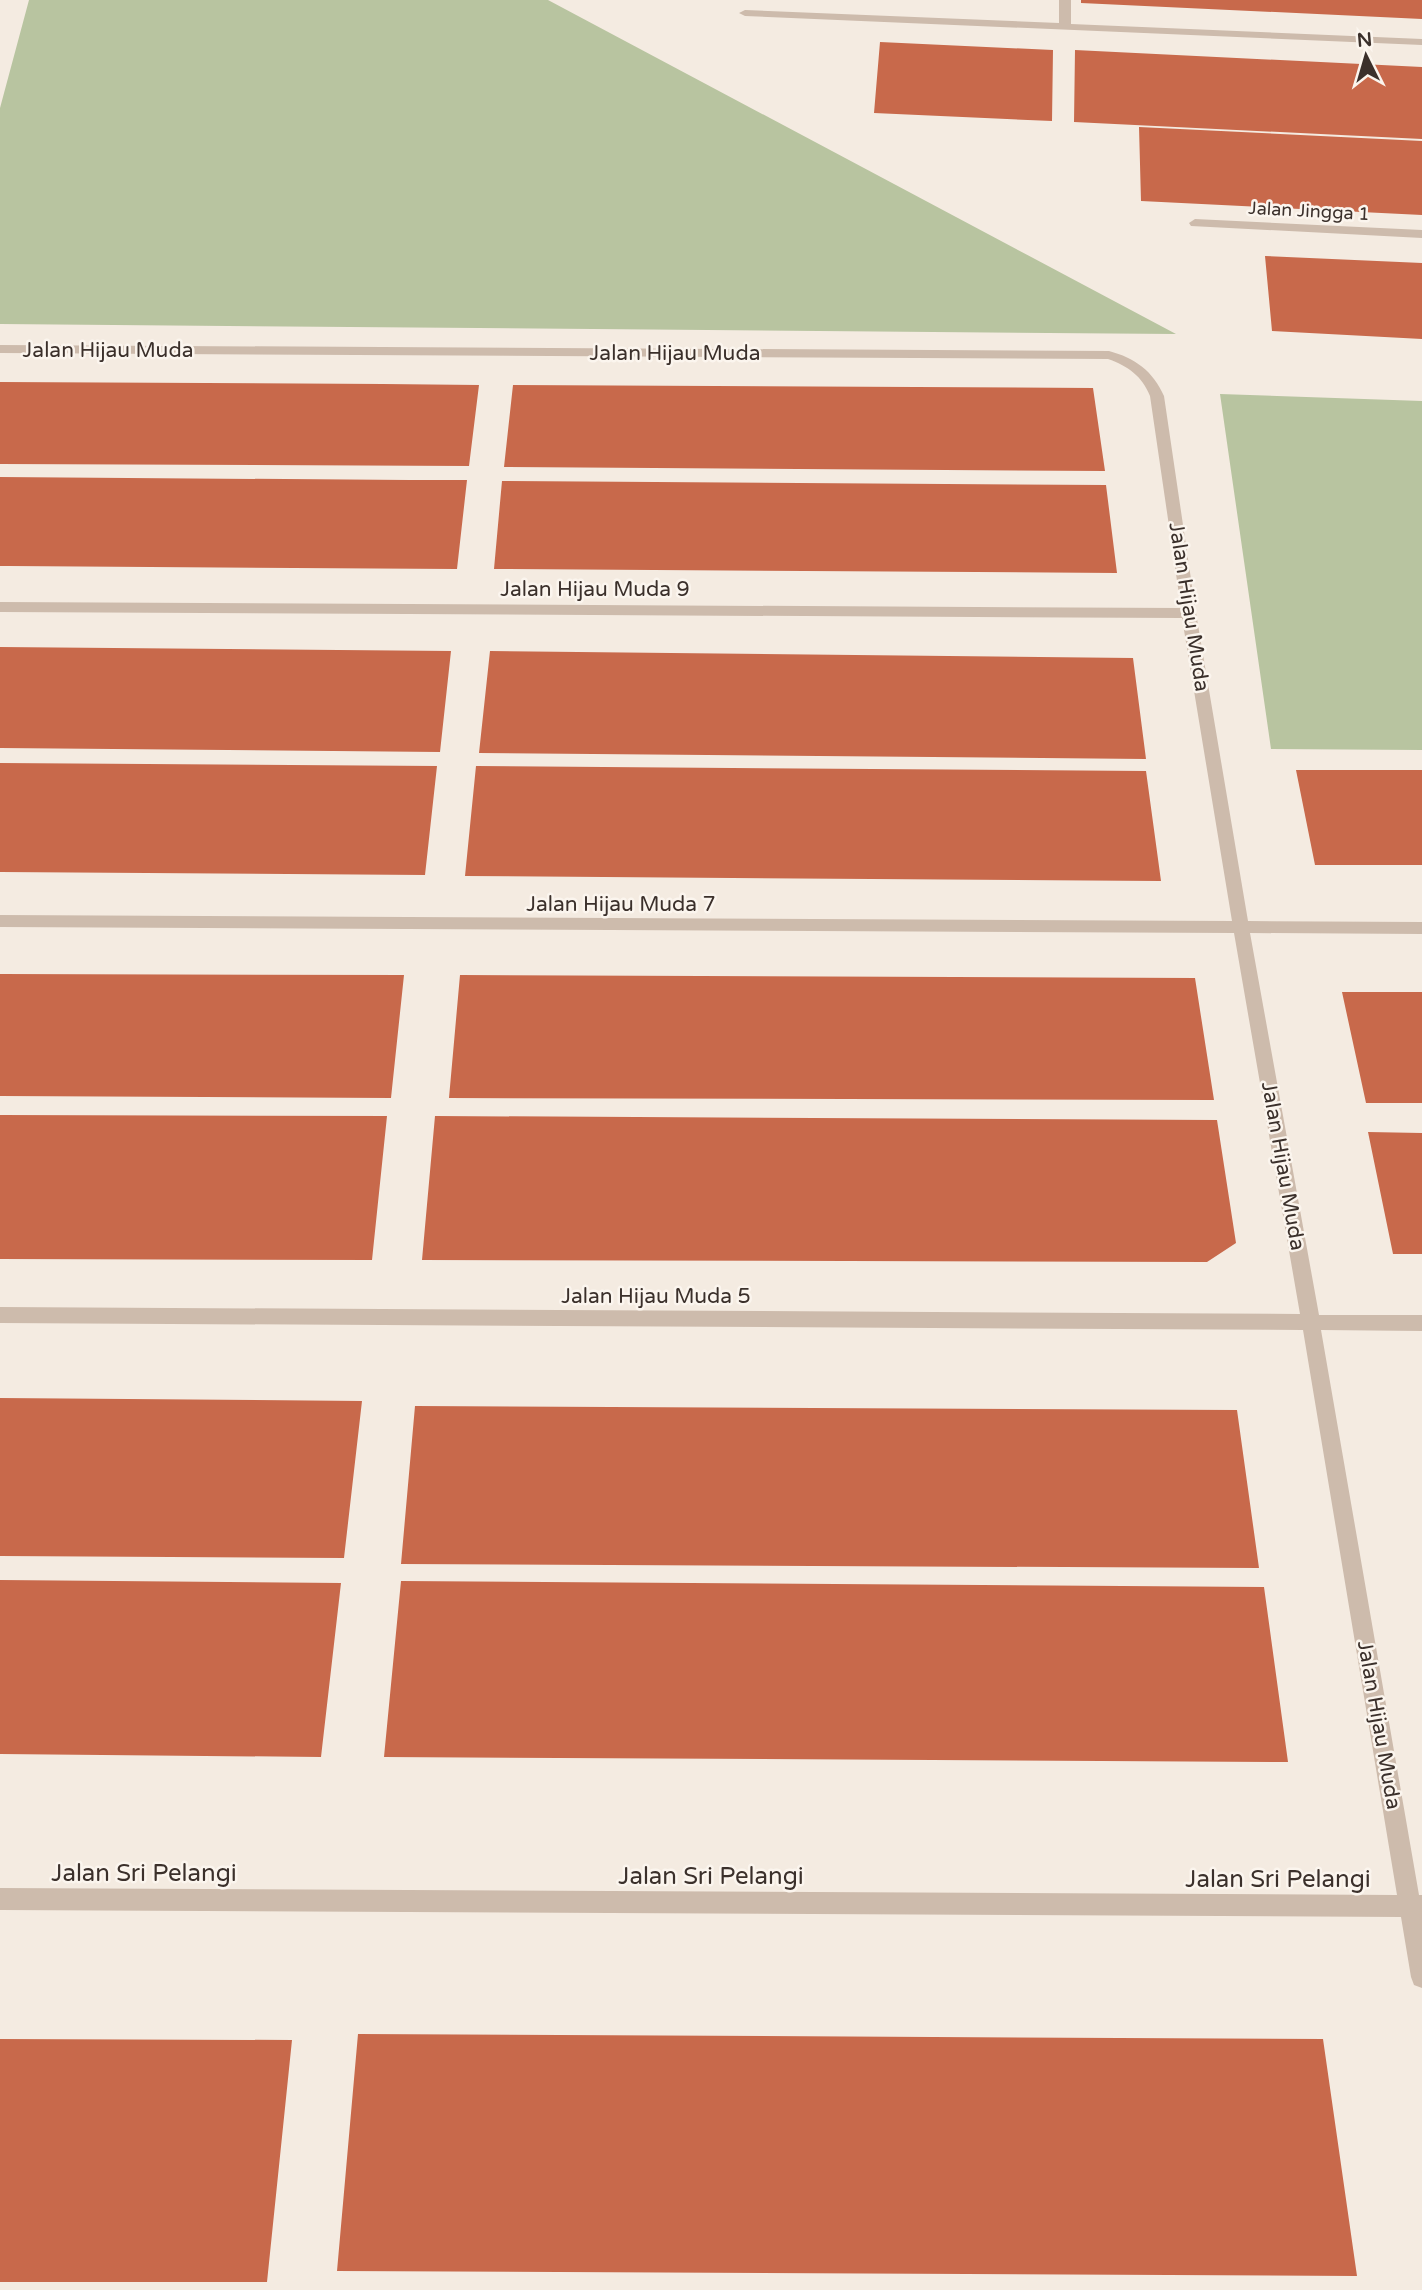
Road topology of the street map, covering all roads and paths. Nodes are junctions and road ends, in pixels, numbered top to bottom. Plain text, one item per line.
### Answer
1 (1065, 0) edge
2 (745, 13) dead end
3 (1065, 26) junction
4 (1422, 42) edge
5 (1195, 223) dead end
6 (1422, 233) edge
7 (0, 349) edge
8 (0, 607) edge
9 (1189, 613) junction
10 (0, 921) edge
11 (1243, 928) junction
12 (1422, 928) edge
13 (0, 1315) edge
14 (1311, 1322) junction
15 (1422, 1323) edge
16 (0, 1899) edge
17 (1416, 1906) edge
18 (1422, 1977) edge

1 - 3 street
2 - 3 street
3 - 4 street
5 - 6 street, Jalan Jingga 1
7 - 9 street, Jalan Hijau Muda
8 - 9 street, Jalan Hijau Muda 9
9 - 11 street, Jalan Hijau Muda
10 - 11 street, Jalan Hijau Muda 7
11 - 12 street, Jalan Hijau Muda 7
11 - 14 street, Jalan Hijau Muda
13 - 14 street, Jalan Hijau Muda 5
14 - 15 street, Jalan Hijau Muda 5
14 - 17 street, Jalan Hijau Muda
16 - 17 street, Jalan Sri Pelangi
17 - 18 street, Jalan Hijau Muda

